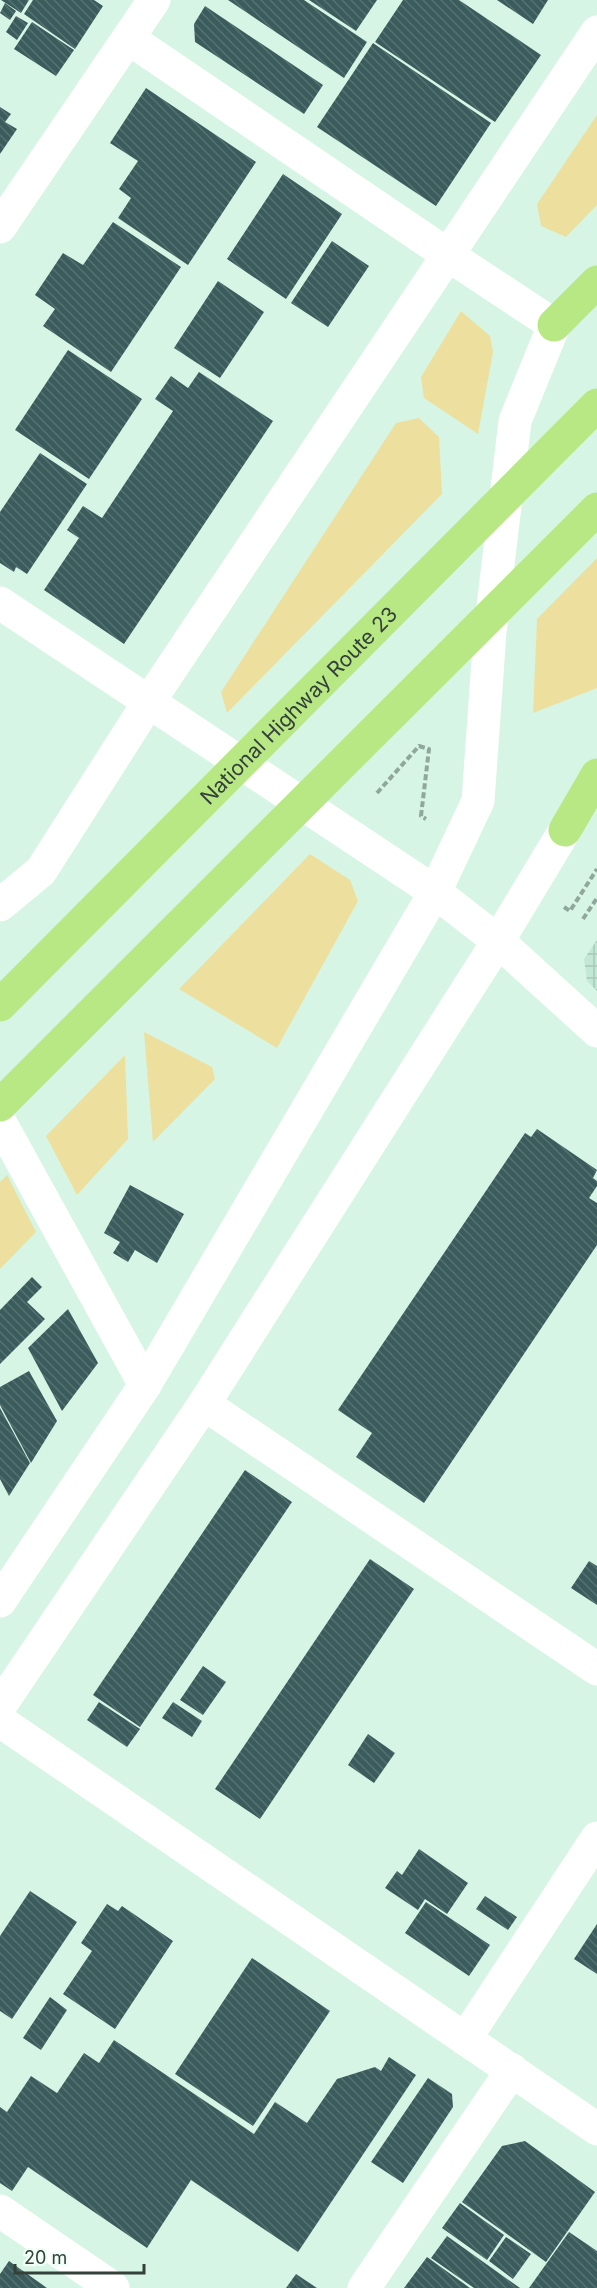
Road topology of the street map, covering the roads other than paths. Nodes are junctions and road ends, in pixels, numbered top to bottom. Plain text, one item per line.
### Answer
1 (154, 0) edge
2 (597, 32) edge
3 (128, 39) junction
4 (0, 227) edge
5 (448, 255) junction
6 (597, 282) edge
7 (554, 325) junction
8 (597, 405) edge
9 (591, 515) edge
10 (0, 603) edge
11 (148, 703) junction
12 (597, 775) edge
13 (597, 800) edge
14 (565, 830) junction
15 (435, 892) junction
16 (0, 905) edge
17 (95, 908) junction
18 (498, 941) junction
19 (0, 982) edge
20 (0, 1005) edge
21 (597, 1032) edge
22 (0, 1105) edge
23 (0, 1122) edge
24 (145, 1385) junction
25 (204, 1404) junction
26 (0, 1601) edge
27 (597, 1669) edge
28 (0, 1706) edge
29 (0, 1721) edge
30 (597, 1838) edge
31 (465, 2039) junction
32 (512, 2070) junction
33 (597, 2129) edge
34 (0, 2211) edge
35 (113, 2288) edge
36 (364, 2288) edge

1 - 3 street
2 - 5 street
3 - 4 street
3 - 5 street
5 - 7 street
5 - 11 street
6 - 7 highway
7 - 15 street
8 - 17 highway, National Highway Route 23
9 - 22 highway
10 - 11 street
11 - 15 street
11 - 16 street
12 - 14 highway
13 - 14 street
14 - 18 street
15 - 18 street
15 - 24 street
17 - 19 highway
17 - 20 highway, National Highway Route 23
18 - 21 street
18 - 25 street
23 - 24 street
24 - 26 street
25 - 27 street
25 - 28 street
29 - 31 street
30 - 31 street
31 - 32 street
32 - 33 street
32 - 36 street
34 - 35 street

